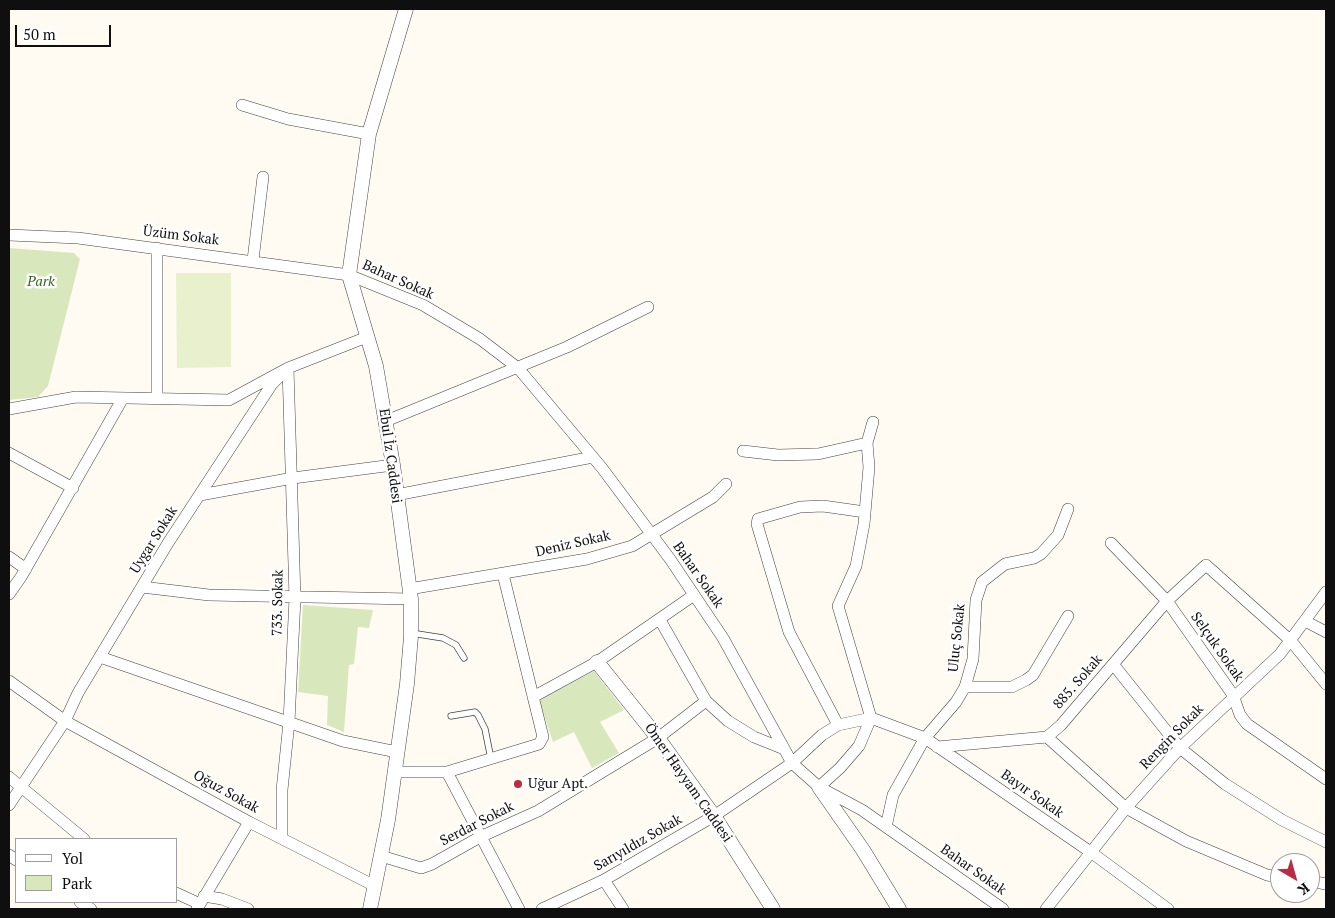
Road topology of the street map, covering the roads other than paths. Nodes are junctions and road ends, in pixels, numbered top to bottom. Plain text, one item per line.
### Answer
1 (406, 9) edge
2 (242, 105) dead end
3 (369, 134) junction
4 (263, 177) dead end
5 (9, 235) edge
6 (157, 248) junction
7 (253, 260) junction
8 (350, 275) junction
9 (648, 307) dead end
10 (367, 337) junction
11 (288, 368) junction
12 (518, 368) junction
13 (123, 398) junction
14 (157, 399) junction
15 (9, 409) edge
16 (386, 421) junction
17 (873, 422) dead end
18 (867, 442) junction
19 (743, 451) dead end
20 (9, 453) edge
21 (593, 457) junction
22 (393, 465) junction
23 (293, 478) junction
24 (726, 484) dead end
25 (73, 488) junction
26 (200, 495) junction
27 (396, 495) junction
28 (1068, 509) dead end
29 (865, 512) junction
30 (650, 535) junction
31 (1111, 543) dead end
32 (9, 557) edge
33 (26, 569) junction
34 (503, 574) junction
35 (142, 587) junction
36 (1326, 592) edge
37 (9, 594) edge
38 (410, 594) junction
39 (694, 595) junction
40 (295, 598) junction
41 (1167, 601) junction
42 (1068, 616) dead end
43 (660, 620) junction
44 (1305, 621) junction
45 (1326, 632) edge
46 (411, 633) junction
47 (1291, 641) junction
48 (100, 657) junction
49 (464, 658) dead end
50 (597, 662) junction
51 (1114, 664) junction
52 (9, 682) edge
53 (1326, 684) edge
54 (965, 687) junction
55 (1233, 695) junction
56 (533, 697) junction
57 (706, 701) junction
58 (451, 716) dead end
59 (871, 718) junction
60 (65, 721) junction
61 (289, 722) junction
62 (838, 725) junction
63 (1047, 737) junction
64 (658, 738) junction
65 (925, 738) junction
66 (937, 747) junction
67 (1180, 748) junction
68 (784, 749) junction
69 (397, 752) junction
70 (491, 759) junction
71 (792, 763) junction
72 (395, 772) junction
73 (447, 772) junction
74 (9, 777) edge
75 (1326, 779) edge
76 (21, 786) junction
77 (818, 788) junction
78 (9, 805) edge
79 (1126, 808) junction
80 (714, 816) junction
81 (249, 822) junction
82 (886, 827) junction
83 (480, 837) junction
84 (83, 838) edge
85 (282, 838) junction
86 (1326, 842) edge
87 (1092, 853) junction
88 (381, 856) junction
89 (1270, 876) edge
90 (604, 880) junction
91 (375, 886) junction
92 (178, 894) edge
93 (200, 903) edge
94 (248, 909) edge
95 (370, 909) edge
96 (519, 909) edge
97 (542, 909) edge
98 (624, 909) edge
99 (773, 909) edge
100 (899, 909) edge
101 (1003, 909) edge
102 (1046, 909) edge
103 (1168, 909) edge

1 - 3 street, Ebul İz Caddesi
2 - 3 street
3 - 8 street, Ebul İz Caddesi
4 - 7 street
5 - 6 street, Üzüm Sokak
6 - 7 street, Üzüm Sokak
6 - 14 street
7 - 8 street, Üzüm Sokak
8 - 10 street, Ebul İz Caddesi
8 - 12 street, Bahar Sokak
9 - 12 street
10 - 11 street, Uygar Sokak
10 - 16 street, Ebul İz Caddesi
11 - 14 street
11 - 23 street, 733. Sokak
11 - 26 street, Uygar Sokak
12 - 16 street
12 - 21 street, Bahar Sokak
13 - 14 street
13 - 15 street
13 - 25 street
16 - 22 street, Ebul İz Caddesi
17 - 18 street
18 - 19 street
18 - 29 street
20 - 25 street
21 - 27 street
21 - 30 street, Bahar Sokak
22 - 23 street
22 - 27 street, Ebul İz Caddesi
23 - 26 street
23 - 40 street, 733. Sokak
24 - 30 street, Deniz Sokak
25 - 33 street
26 - 35 street, Uygar Sokak
27 - 38 street, Ebul İz Caddesi
28 - 54 street, Uluç Sokak
29 - 59 street
29 - 62 street
30 - 34 street, Deniz Sokak
30 - 39 street, Bahar Sokak
31 - 41 street, Selçuk Sokak
32 - 33 street
33 - 37 street
34 - 38 street, Deniz Sokak
34 - 56 street
35 - 40 street, Deniz Sokak
35 - 48 street, Uygar Sokak
36 - 44 street, Rengin Sokak
38 - 40 street, Deniz Sokak
38 - 46 street, Ebul İz Caddesi
39 - 43 street
39 - 68 street, Bahar Sokak
40 - 61 street, 733. Sokak
41 - 47 street, 885. Sokak
41 - 51 street, 885. Sokak
41 - 55 street, Selçuk Sokak
42 - 54 street
43 - 50 street
43 - 57 street
44 - 45 street
44 - 47 street, Rengin Sokak
46 - 49 lane
46 - 69 street, Ebul İz Caddesi
47 - 53 street
47 - 55 street, Rengin Sokak
48 - 60 street, Uygar Sokak
48 - 61 street
50 - 56 street
50 - 64 street, Ömer Hayyam Caddesi
51 - 63 street, 885. Sokak
51 - 67 street
52 - 60 street, Oğuz Sokak
54 - 65 street, Uluç Sokak
55 - 67 street, Rengin Sokak
55 - 75 street, Selçuk Sokak
56 - 70 street
57 - 64 street, Serdar Sokak
57 - 68 street
58 - 70 lane
59 - 62 street, Sarıyıldız Sokak
59 - 65 street, Bayır Sokak
59 - 77 street
60 - 76 street, Uygar Sokak
60 - 81 street, Oğuz Sokak
61 - 69 street
61 - 85 street, 733. Sokak
62 - 71 street, Sarıyıldız Sokak
63 - 66 street
63 - 79 street
64 - 80 street, Ömer Hayyam Caddesi
64 - 83 street, Serdar Sokak
65 - 66 street, Bayır Sokak
65 - 82 street, Uluç Sokak
66 - 87 street, Bayır Sokak
67 - 79 street, Rengin Sokak
67 - 86 street
68 - 71 street, Bahar Sokak
69 - 72 street, Ebul İz Caddesi
70 - 73 street
71 - 77 street, Bahar Sokak
71 - 80 street, Sarıyıldız Sokak
72 - 73 street
72 - 88 street, Ebul İz Caddesi
73 - 83 street
74 - 76 street
76 - 78 street, Uygar Sokak
76 - 84 street
77 - 82 street, Bahar Sokak
77 - 100 street
79 - 87 street, Rengin Sokak
79 - 89 street
80 - 90 street, Sarıyıldız Sokak
80 - 99 street, Ömer Hayyam Caddesi
81 - 85 street, Oğuz Sokak
81 - 93 street
82 - 101 street, Bahar Sokak
83 - 88 street, Serdar Sokak
83 - 96 street
85 - 91 street, Oğuz Sokak
87 - 102 street, Rengin Sokak
87 - 103 street, Bayır Sokak
88 - 91 street, Ebul İz Caddesi
90 - 97 street, Sarıyıldız Sokak
90 - 98 street
91 - 95 street, Ebul İz Caddesi
92 - 93 street
93 - 94 street

